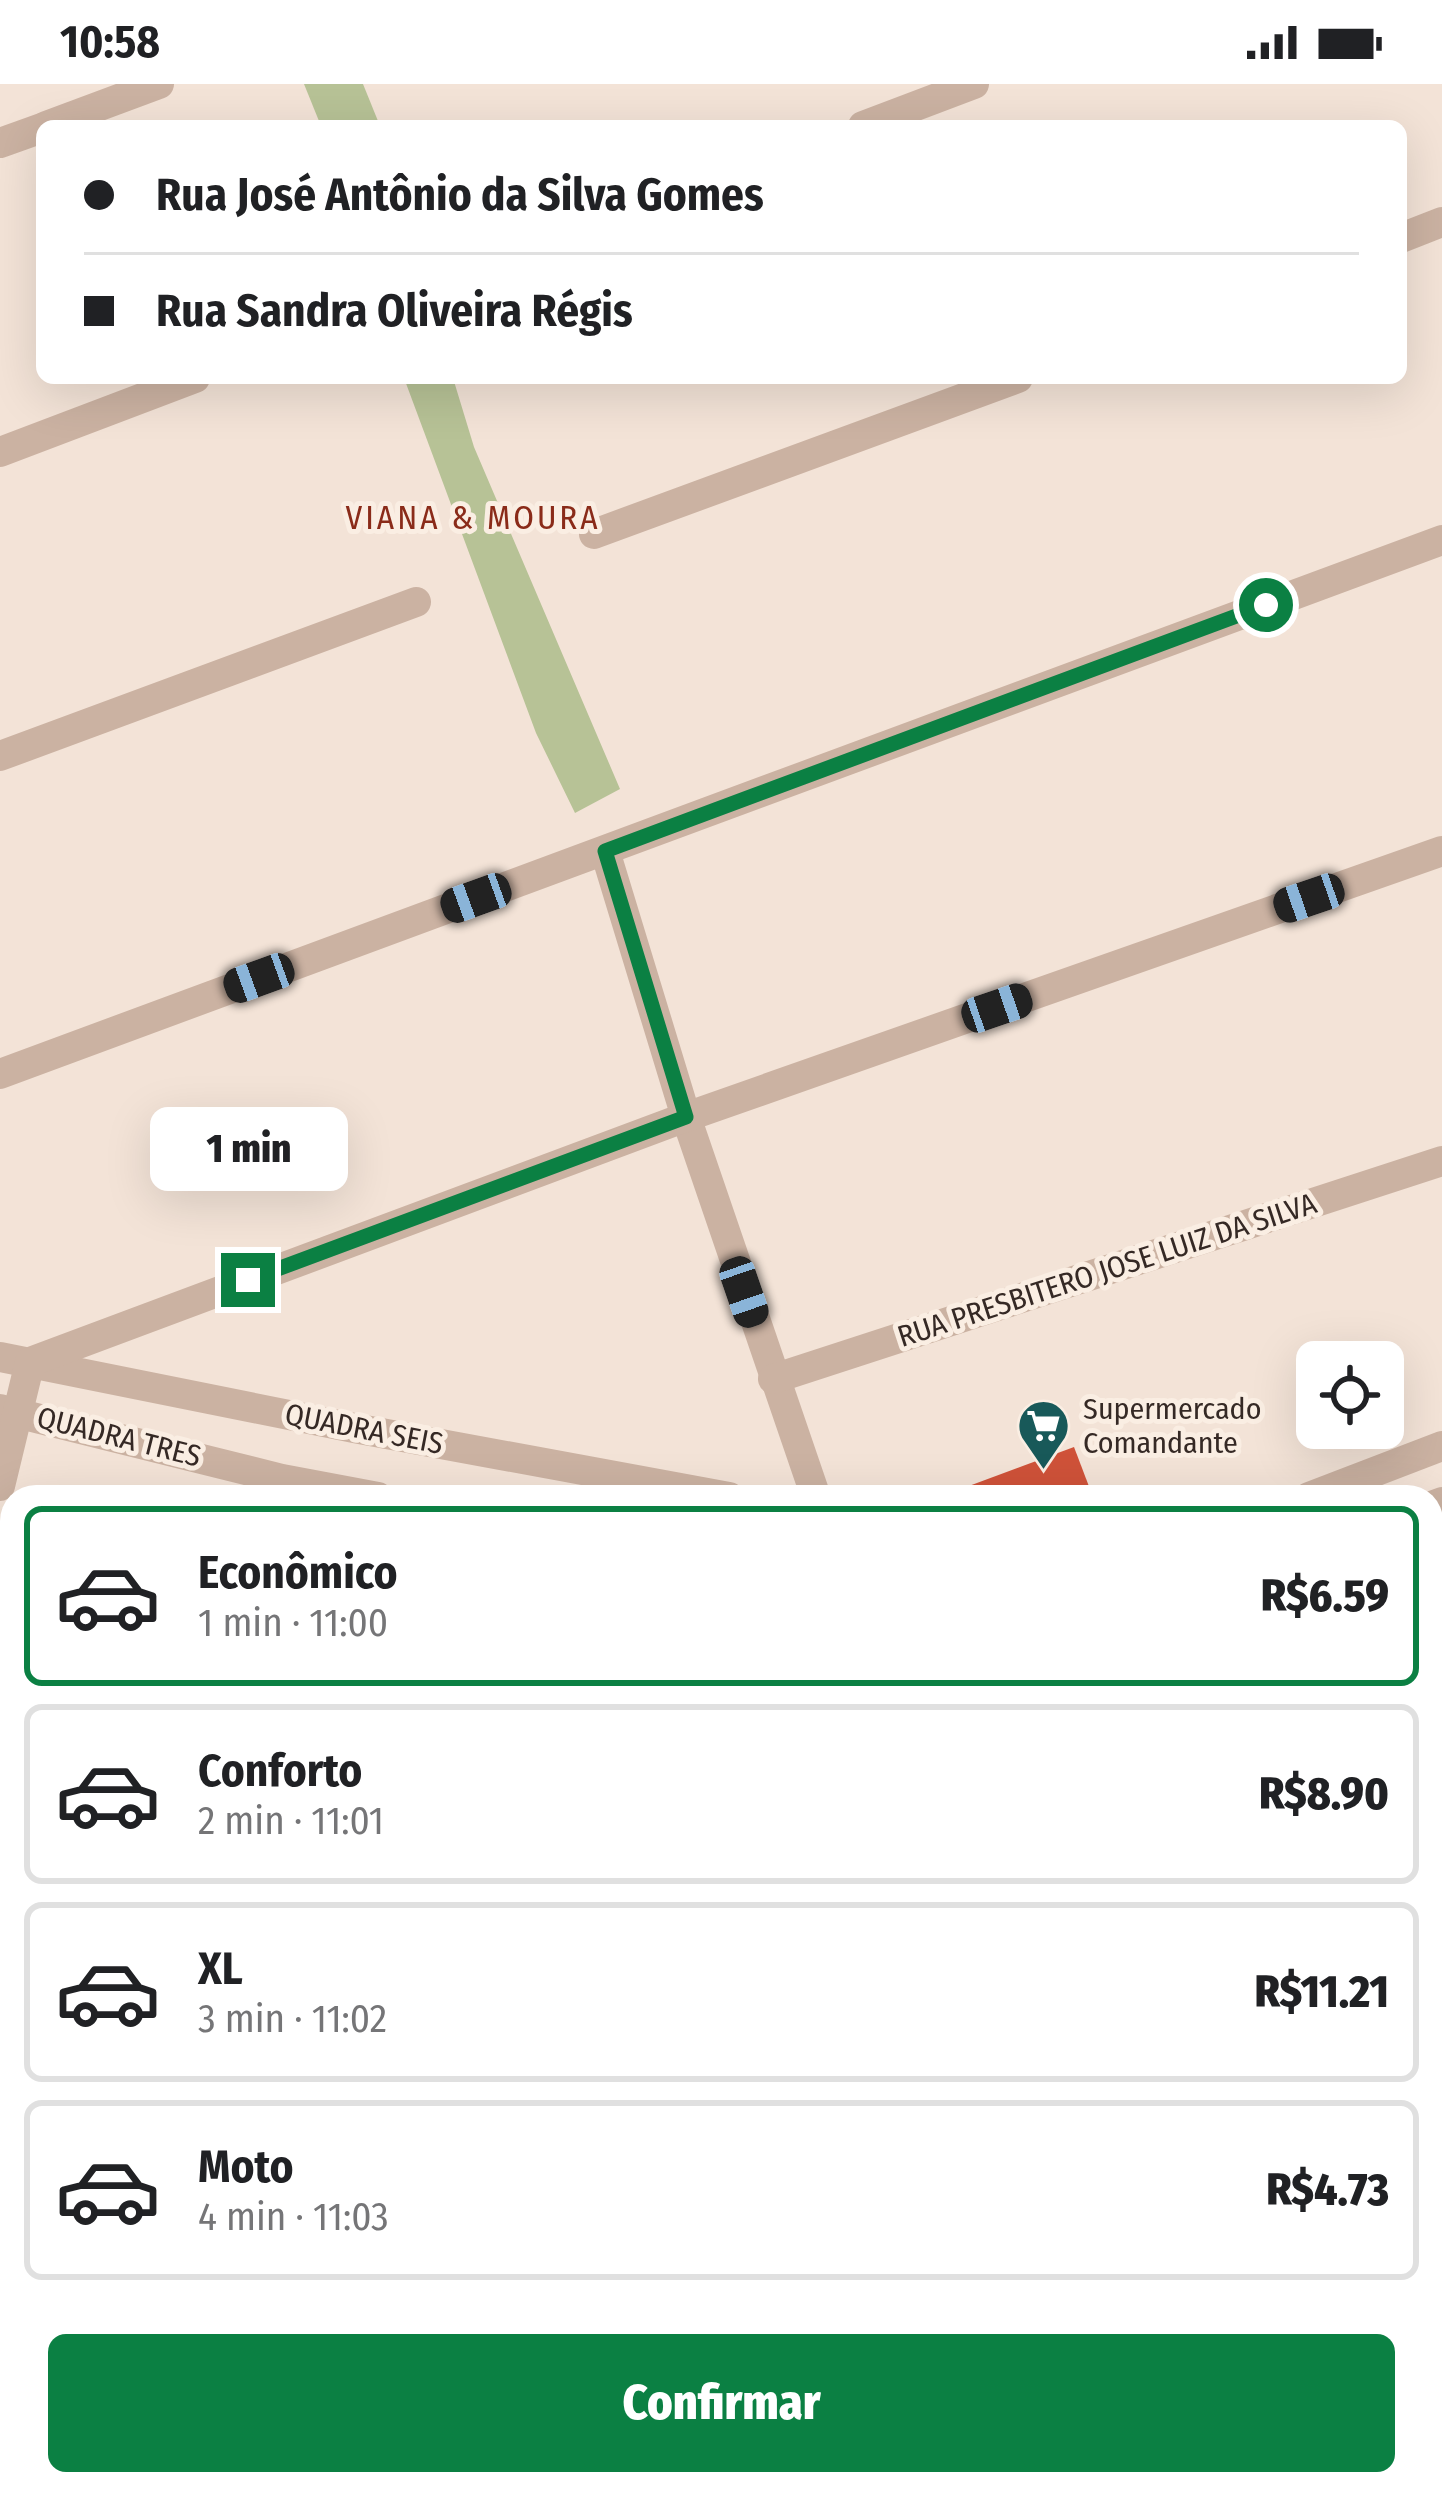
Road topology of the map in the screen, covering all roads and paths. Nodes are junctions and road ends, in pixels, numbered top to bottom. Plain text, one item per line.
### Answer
1 (159, 84) edge
2 (974, 84) edge
3 (63, 120) edge
4 (879, 120) edge
5 (36, 130) edge
6 (0, 143) edge
7 (1442, 222) edge
8 (1407, 236) edge
9 (179, 384) edge
10 (1002, 384) edge
11 (0, 452) edge
12 (594, 534) dead end
13 (1442, 540) edge
14 (416, 602) dead end
15 (0, 756) edge
16 (605, 851) junction
17 (1442, 851) edge
18 (0, 1074) edge
19 (686, 1117) junction
20 (1442, 1161) edge
21 (15, 1359) edge
22 (773, 1379) junction
23 (9, 1410) edge
24 (1442, 1446) edge
25 (0, 1485) edge
26 (270, 1485) edge
27 (664, 1485) edge
28 (812, 1485) edge
29 (1340, 1485) edge

1 - 3 street
2 - 4 street
5 - 6 street
7 - 8 street
9 - 11 street
10 - 12 street
13 - 16 street
14 - 15 street
16 - 18 street
16 - 19 street
17 - 19 street
19 - 21 street
19 - 22 street
20 - 22 street, RUA PRESBITERO JOSE LUIZ DA SILVA
21 - 23 street
21 - 27 street, QUADRA SEIS
22 - 28 street
23 - 25 street
23 - 26 street, QUADRA TRES
24 - 29 street

